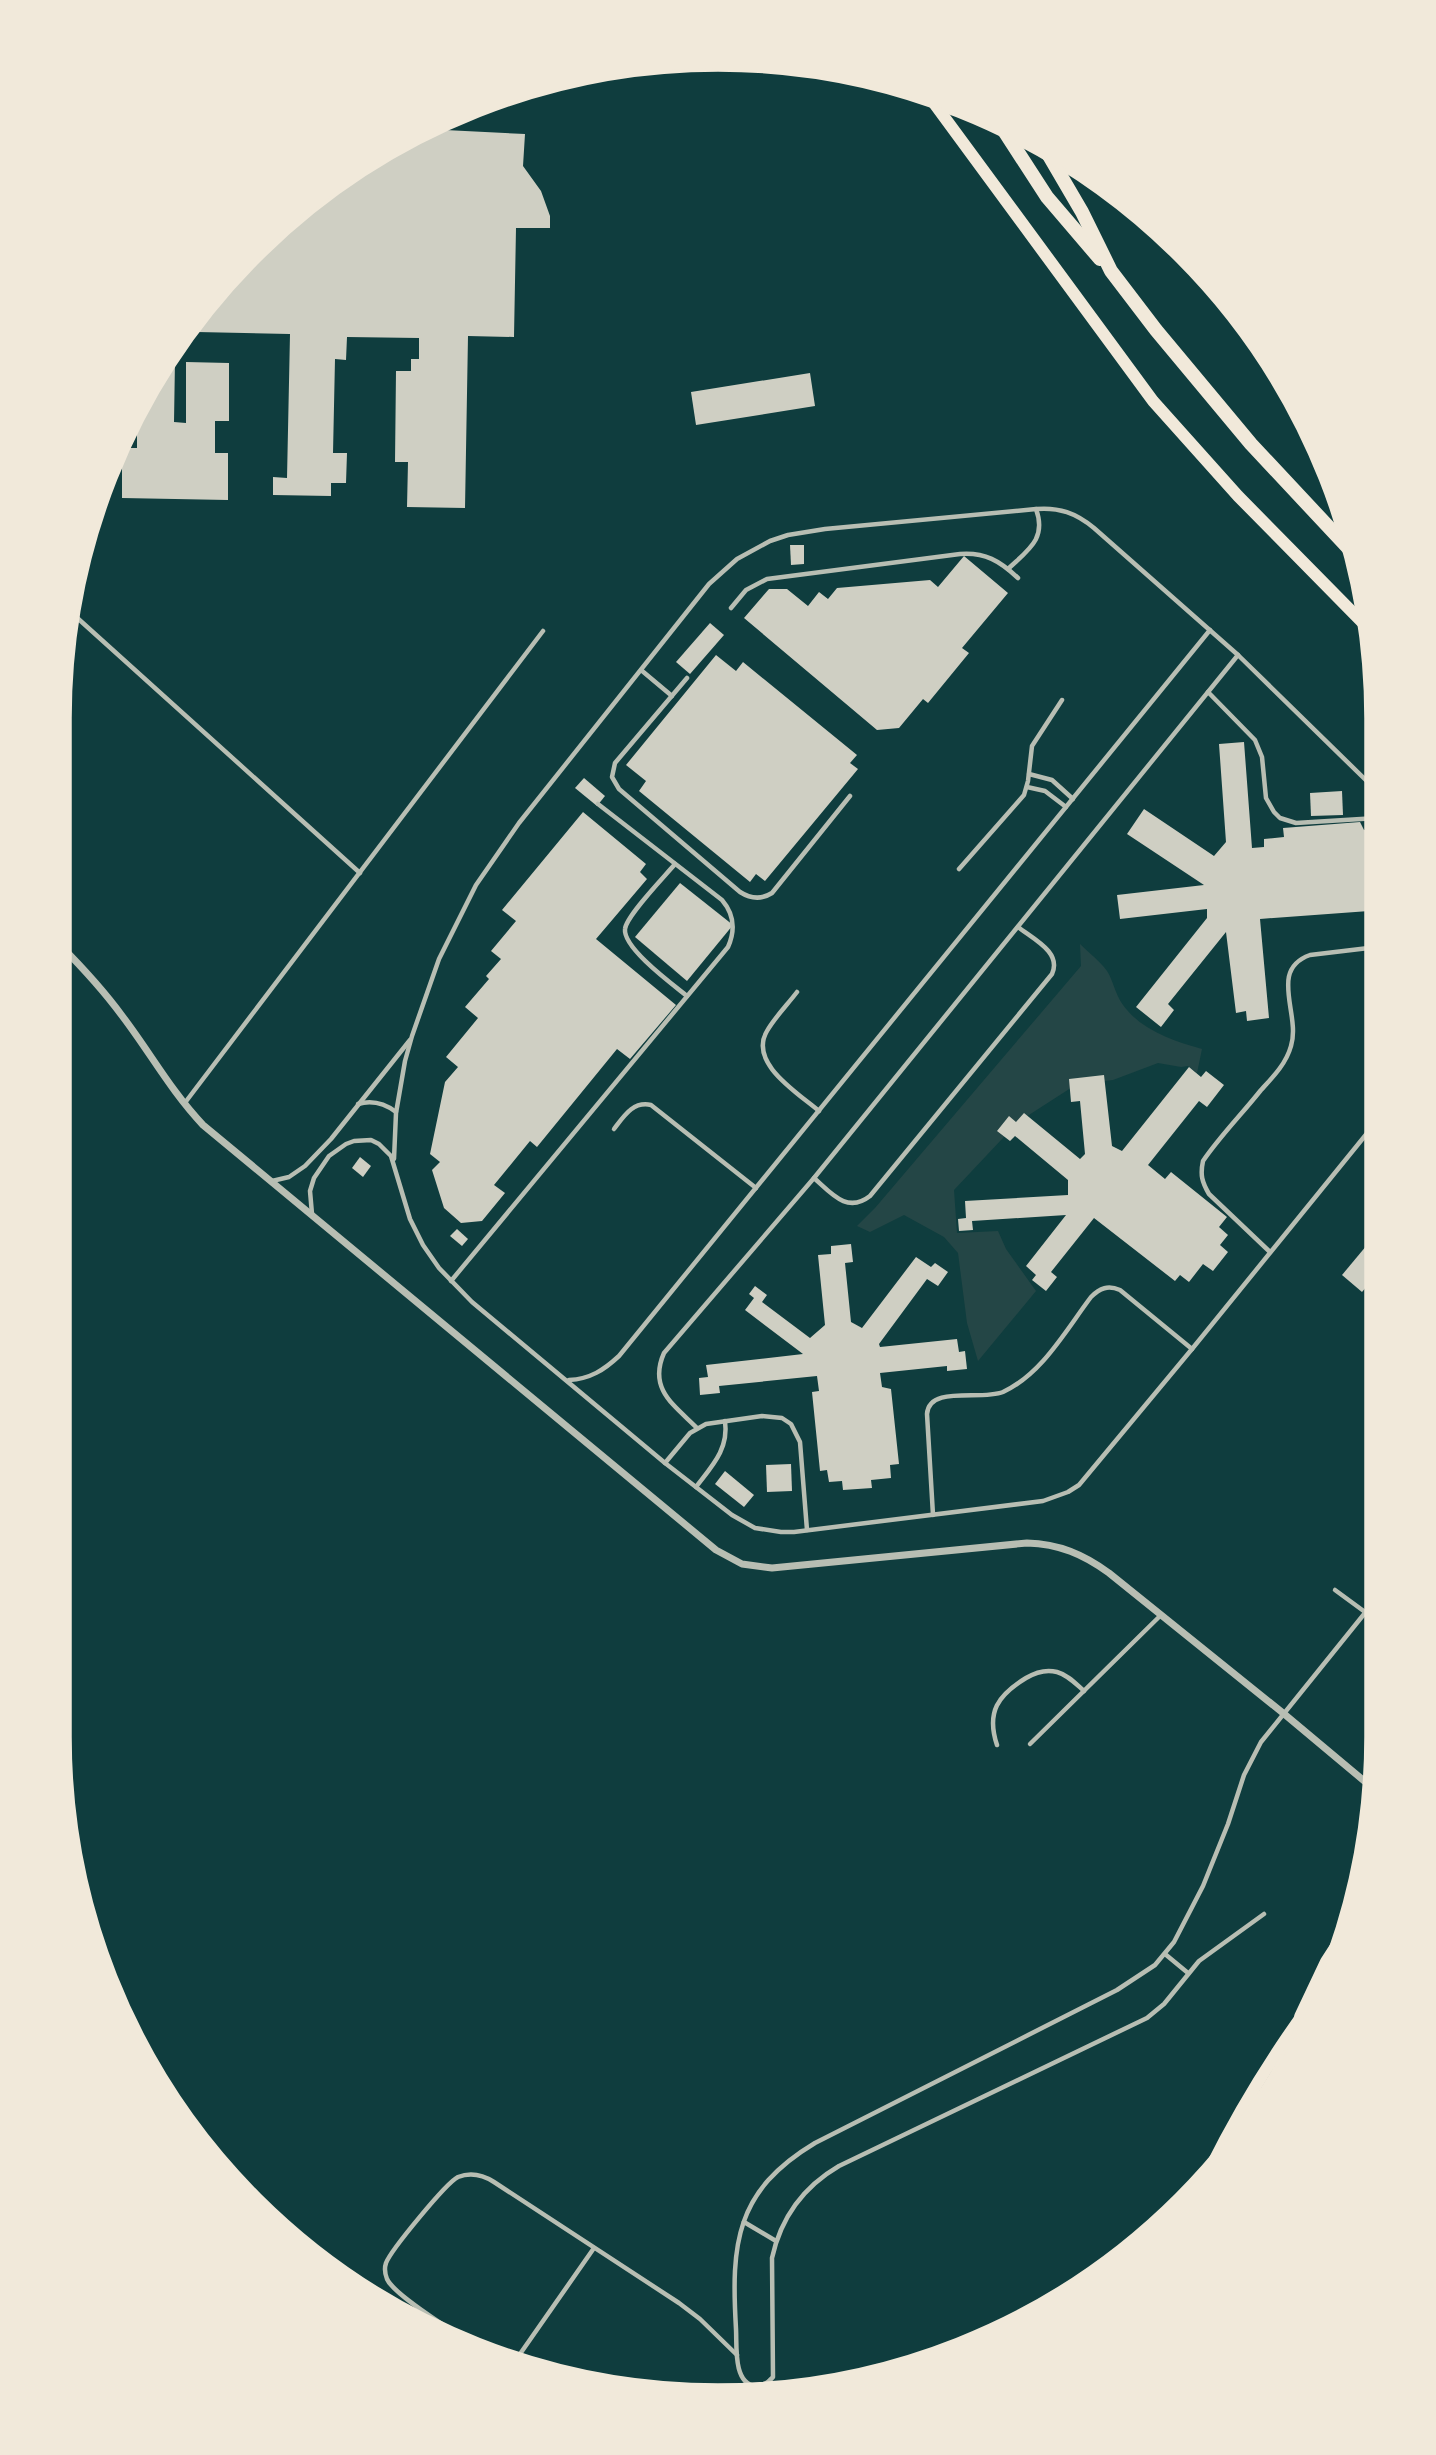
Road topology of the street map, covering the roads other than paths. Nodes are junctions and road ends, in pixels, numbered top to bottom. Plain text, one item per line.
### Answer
1 (938, 108) edge
2 (1010, 140) edge
3 (1054, 164) edge
4 (1111, 271) junction
5 (1036, 509) junction
6 (1341, 540) edge
7 (1008, 569) junction
8 (1018, 578) dead end
9 (731, 608) dead end
10 (78, 619) edge
11 (1358, 619) edge
12 (543, 631) dead end
13 (1210, 631) junction
14 (1238, 655) junction
15 (641, 670) junction
16 (687, 678) dead end
17 (1208, 692) junction
18 (672, 696) junction
19 (1062, 700) dead end
20 (1029, 774) junction
21 (1366, 780) edge
22 (1027, 787) junction
23 (849, 796) dead end
24 (1073, 799) junction
25 (598, 804) dead end
26 (1066, 807) junction
27 (1366, 819) edge
28 (675, 864) junction
29 (959, 869) dead end
30 (360, 873) junction
31 (1018, 927) junction
32 (1366, 948) edge
33 (70, 956) edge
34 (797, 992) dead end
35 (687, 996) junction
36 (412, 1037) junction
37 (358, 1104) junction
38 (184, 1105) junction
39 (819, 1111) junction
40 (396, 1112) junction
41 (614, 1129) dead end
42 (1366, 1134) edge
43 (321, 1149) junction
44 (329, 1156) junction
45 (394, 1164) junction
46 (814, 1178) junction
47 (268, 1182) junction
48 (755, 1188) junction
49 (313, 1217) junction
50 (1270, 1252) junction
51 (451, 1281) junction
52 (1192, 1349) junction
53 (567, 1381) junction
54 (724, 1421) junction
55 (697, 1428) junction
56 (665, 1463) junction
57 (696, 1487) junction
58 (933, 1515) junction
59 (807, 1530) junction
60 (1335, 1590) dead end
61 (1365, 1612) joint
62 (1161, 1615) junction
63 (1084, 1691) junction
64 (1283, 1713) junction
65 (1030, 1744) dead end
66 (997, 1745) dead end
67 (1365, 1782) edge
68 (1264, 1914) dead end
69 (1165, 1954) junction
70 (1324, 1967) edge
71 (1188, 1973) junction
72 (1304, 2013) edge
73 (1301, 2017) junction
74 (1225, 2139) edge
75 (744, 2222) junction
76 (776, 2241) junction
77 (594, 2248) junction
78 (442, 2323) edge
79 (520, 2354) edge
80 (738, 2355) junction
81 (749, 2384) edge
82 (763, 2384) edge

1 - 11 main road
2 - 4 main road
3 - 4 main road
4 - 6 main road
5 - 7 lane
5 - 13 lane
5 - 15 lane
7 - 8 lane
7 - 9 lane
10 - 30 lane
12 - 30 lane
13 - 14 lane
13 - 24 lane
14 - 17 lane
14 - 21 lane
15 - 18 lane
15 - 36 lane
16 - 18 lane
17 - 27 lane
17 - 31 lane
18 - 23 lane
19 - 20 lane
20 - 22 lane
20 - 24 lane
22 - 26 lane
22 - 29 lane
24 - 26 lane
25 - 28 lane
26 - 39 lane
28 - 35 lane
28 - 35 lane
30 - 38 lane
31 - 46 lane
31 - 46 lane
32 - 50 lane
33 - 38 street
34 - 39 lane
35 - 51 lane
36 - 37 lane
36 - 40 lane
37 - 40 lane
37 - 43 lane
38 - 47 street
39 - 48 lane
40 - 45 lane
41 - 48 lane
42 - 50 lane
43 - 44 lane
43 - 47 lane
44 - 45 lane
44 - 49 lane
45 - 51 lane
46 - 55 lane
47 - 49 street
48 - 53 lane
49 - 62 street
50 - 52 lane
51 - 53 lane
52 - 58 lane
52 - 58 lane
53 - 56 lane
54 - 55 lane
54 - 57 lane
54 - 59 lane
55 - 56 lane
56 - 57 lane
57 - 59 lane
58 - 59 lane
60 - 61 lane
61 - 64 lane
62 - 63 lane
62 - 64 street
63 - 65 lane
63 - 66 lane
64 - 67 street
64 - 69 lane
68 - 71 lane
69 - 71 lane
69 - 75 lane
70 - 73 main road
71 - 76 lane
72 - 73 main road
73 - 74 main road
75 - 76 lane
75 - 80 lane
76 - 82 lane
77 - 78 lane
77 - 79 lane
77 - 80 lane
80 - 81 lane

